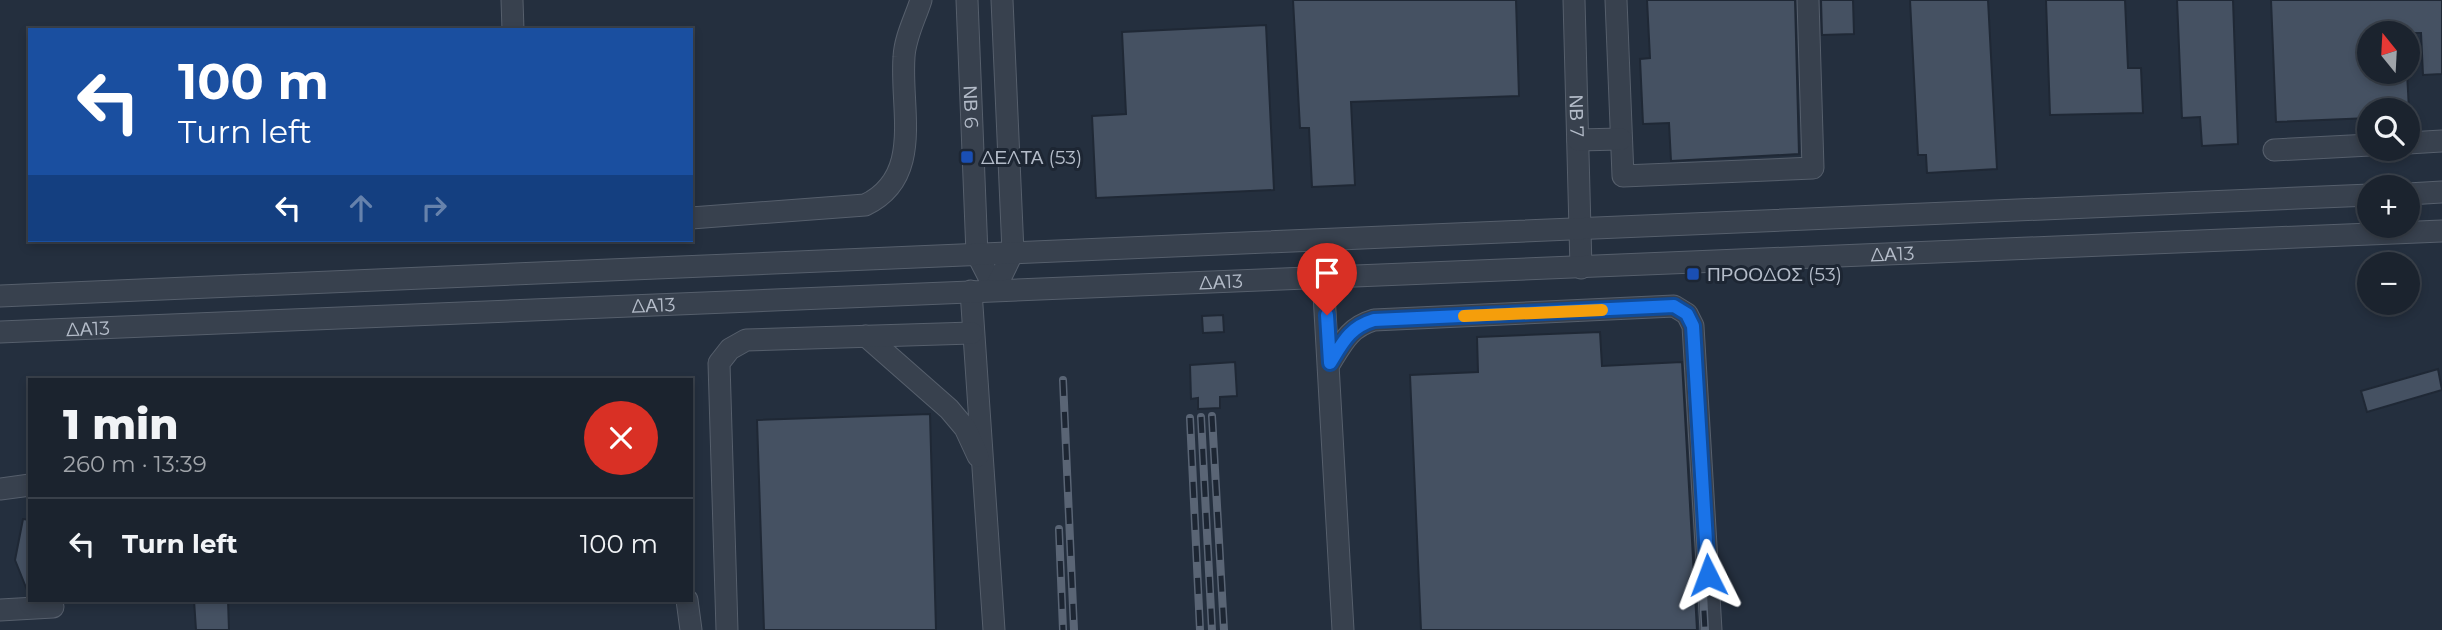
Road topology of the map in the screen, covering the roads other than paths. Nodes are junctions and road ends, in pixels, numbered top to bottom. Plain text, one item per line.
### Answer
1 (513, 0) edge
2 (921, 0) edge
3 (967, 0) edge
4 (1002, 0) edge
5 (1574, 0) edge
6 (1616, 0) edge
7 (1808, 0) edge
8 (513, 28) edge
9 (1621, 139) junction
10 (1578, 140) junction
11 (2442, 141) edge
12 (2420, 142) edge
13 (2357, 146) edge
14 (2274, 150) dead end
15 (2442, 192) edge
16 (2420, 193) edge
17 (2357, 196) edge
18 (693, 218) edge
19 (1579, 230) junction
20 (2442, 231) edge
21 (1013, 252) junction
22 (977, 254) junction
23 (1581, 268) junction
24 (1323, 276) junction
25 (995, 289) junction
26 (971, 291) junction
27 (0, 296) edge
28 (0, 332) edge
29 (972, 334) junction
30 (866, 336) junction
31 (1330, 363) junction
32 (984, 470) junction
33 (28, 485) edge
34 (0, 489) edge
35 (687, 602) edge
36 (53, 607) dead end
37 (0, 610) edge
38 (691, 630) edge
39 (727, 630) edge
40 (993, 630) edge
41 (1343, 630) edge
42 (1711, 630) edge

1 - 8 street
2 - 18 street
3 - 22 street, ΝΒ 6
4 - 21 street, ΝΒ 6
5 - 10 street, ΝΒ 7
6 - 9 street
7 - 9 street
9 - 10 street
10 - 19 street, ΝΒ 7
11 - 12 street
13 - 14 street
15 - 16 street
17 - 19 street, ΔΑ13
19 - 21 street, ΔΑ13
19 - 23 street, ΝΒ 7
20 - 23 street, ΔΑ13
21 - 22 street, ΔΑ13
21 - 25 street
22 - 25 street
22 - 27 street, ΔΑ13
23 - 24 street, ΔΑ13
24 - 25 street, ΔΑ13
24 - 31 street
25 - 26 street, ΔΑ13
26 - 28 street, ΔΑ13
26 - 29 street
29 - 30 street
29 - 32 street
30 - 32 street
30 - 39 street
31 - 41 street
31 - 42 street
32 - 40 street
33 - 34 street
35 - 38 street
36 - 37 street

